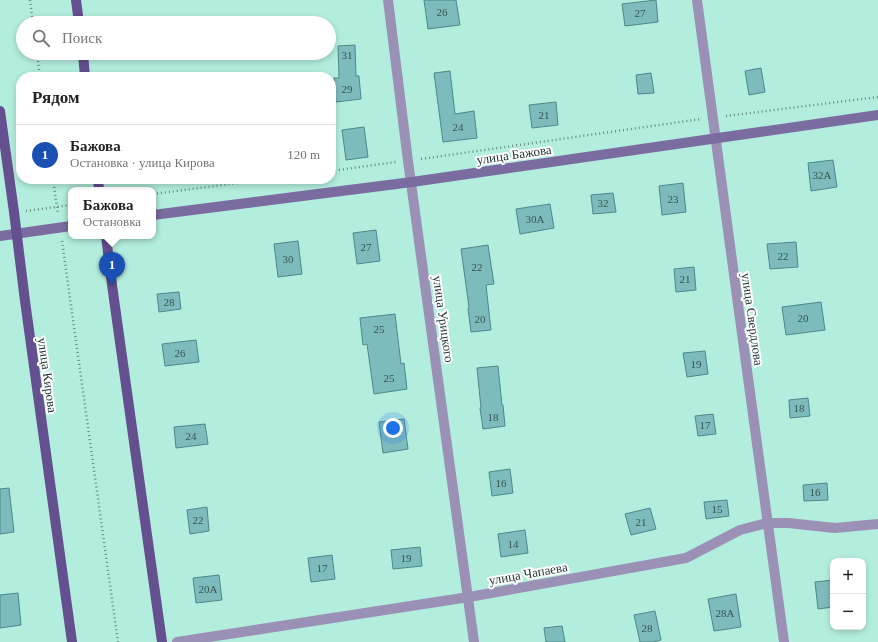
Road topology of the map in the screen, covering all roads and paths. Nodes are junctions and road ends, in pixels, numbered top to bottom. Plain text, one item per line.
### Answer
1 (30, 0) edge
2 (76, 0) edge
3 (388, 0) edge
4 (697, 0) edge
5 (32, 16) edge
6 (78, 16) edge
7 (38, 60) edge
8 (83, 60) edge
9 (39, 72) edge
10 (85, 72) edge
11 (878, 97) edge
12 (0, 111) edge
13 (878, 115) edge
14 (714, 118) junction
15 (716, 138) junction
16 (408, 160) junction
17 (336, 170) edge
18 (412, 182) junction
19 (54, 184) edge
20 (230, 184) edge
21 (156, 194) edge
22 (68, 205) edge
23 (56, 207) junction
24 (14, 212) junction
25 (156, 215) edge
26 (68, 226) edge
27 (60, 227) junction
28 (16, 234) junction
29 (0, 236) edge
30 (106, 239) edge
31 (767, 523) junction
32 (878, 524) edge
33 (469, 597) junction
34 (72, 642) edge
35 (118, 642) edge
36 (162, 642) edge
37 (177, 642) edge
38 (474, 642) edge
39 (784, 642) edge

1 - 5 path
2 - 6 main road
3 - 16 street, улица Урицкого
4 - 14 street, улица Свердлова
7 - 9 path
8 - 10 main road
11 - 14 path
12 - 24 main road, улица Кирова
13 - 15 street, улица Бажова
14 - 15 street, улица Свердлова
14 - 16 path
15 - 18 street, улица Бажова
15 - 31 street, улица Свердлова
16 - 17 path
16 - 18 street, улица Урицкого
18 - 25 street, улица Бажова
18 - 33 street, улица Урицкого
19 - 23 path
20 - 21 path
22 - 23 path
23 - 24 path
23 - 27 path
24 - 28 main road, улица Кирова
26 - 27 street
27 - 28 street
27 - 35 path
28 - 29 street
28 - 34 main road, улица Кирова
30 - 36 main road
31 - 32 street, улица Чапаева
31 - 33 street, улица Чапаева
31 - 39 street, улица Свердлова
33 - 37 street, улица Чапаева
33 - 38 street, улица Урицкого

